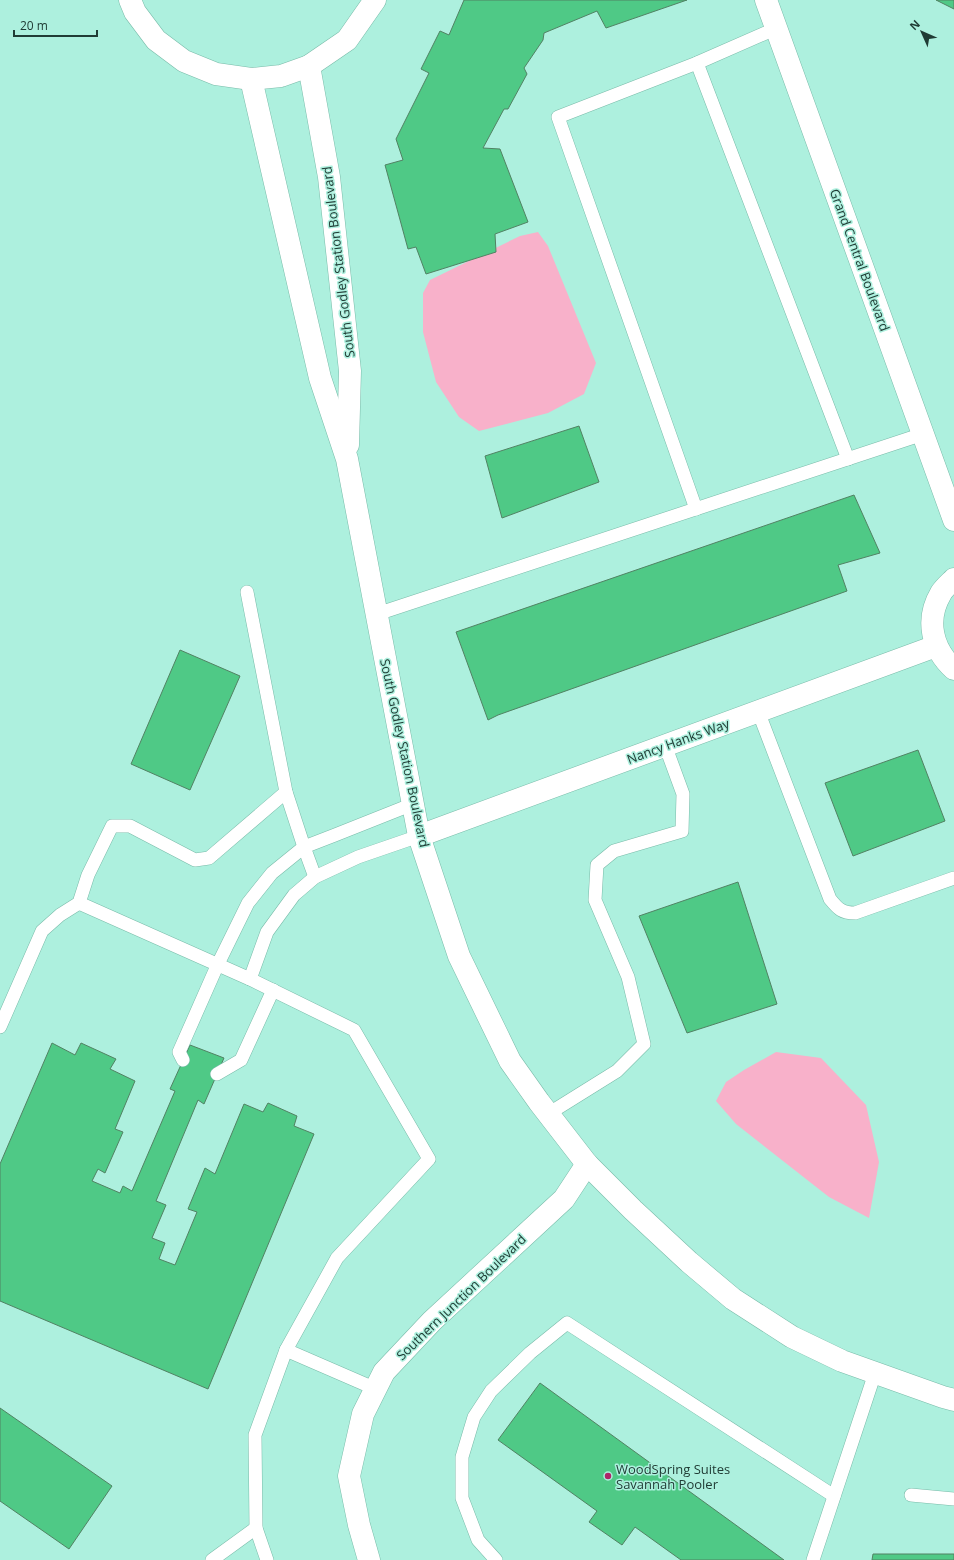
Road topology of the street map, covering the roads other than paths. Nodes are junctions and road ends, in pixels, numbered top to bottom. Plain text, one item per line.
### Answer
1 (130, 0) edge
2 (374, 0) edge
3 (766, 0) edge
4 (777, 28) junction
5 (697, 63) junction
6 (309, 66) junction
7 (251, 79) junction
8 (923, 434) junction
9 (848, 458) junction
10 (347, 459) junction
11 (696, 509) junction
12 (954, 520) edge
13 (954, 579) edge
14 (247, 592) dead end
15 (377, 614) junction
16 (936, 646) junction
17 (954, 669) edge
18 (758, 711) junction
19 (665, 745) junction
20 (286, 792) junction
21 (413, 804) junction
22 (419, 836) junction
23 (304, 847) junction
24 (315, 877) junction
25 (954, 878) edge
26 (79, 903) junction
27 (217, 966) junction
28 (250, 979) junction
29 (273, 990) junction
30 (0, 1027) edge
31 (183, 1060) dead end
32 (217, 1074) dead end
33 (548, 1114) junction
34 (587, 1164) junction
35 (286, 1350) junction
36 (875, 1373) junction
37 (376, 1389) junction
38 (954, 1400) edge
39 (911, 1495) dead end
40 (834, 1496) junction
41 (954, 1499) edge
42 (256, 1528) junction
43 (212, 1560) edge
44 (267, 1560) edge
45 (369, 1560) edge
46 (496, 1560) edge
47 (813, 1560) edge

1 - 7 street
2 - 6 street
3 - 4 street, Grand Central Boulevard
4 - 5 lane
4 - 8 street, Grand Central Boulevard
5 - 9 lane
5 - 11 lane
6 - 7 street
6 - 10 street, South Godley Station Boulevard
7 - 10 street, South Godley Station Boulevard
8 - 9 lane
8 - 12 street, Grand Central Boulevard
9 - 11 lane
10 - 15 street, South Godley Station Boulevard
11 - 15 lane
13 - 16 street
14 - 20 lane
15 - 21 street, South Godley Station Boulevard
16 - 17 street
16 - 18 street, Nancy Hanks Way
18 - 19 street, Nancy Hanks Way
18 - 25 lane
19 - 22 street, Nancy Hanks Way
19 - 33 lane
20 - 23 lane
20 - 26 lane
21 - 22 street, South Godley Station Boulevard
21 - 23 lane
22 - 24 lane
22 - 33 street, South Godley Station Boulevard
23 - 24 lane
23 - 27 lane
24 - 28 lane
26 - 27 lane
26 - 30 lane
27 - 28 lane
27 - 31 lane
28 - 29 lane
29 - 32 lane
29 - 35 lane
33 - 34 street, South Godley Station Boulevard
34 - 36 street, South Godley Station Boulevard
34 - 37 street, Southern Junction Boulevard
35 - 37 lane
35 - 42 lane
36 - 38 street, South Godley Station Boulevard
36 - 40 lane
37 - 45 street, Southern Junction Boulevard
39 - 41 lane
40 - 46 lane
40 - 47 lane
42 - 43 lane
42 - 44 lane

